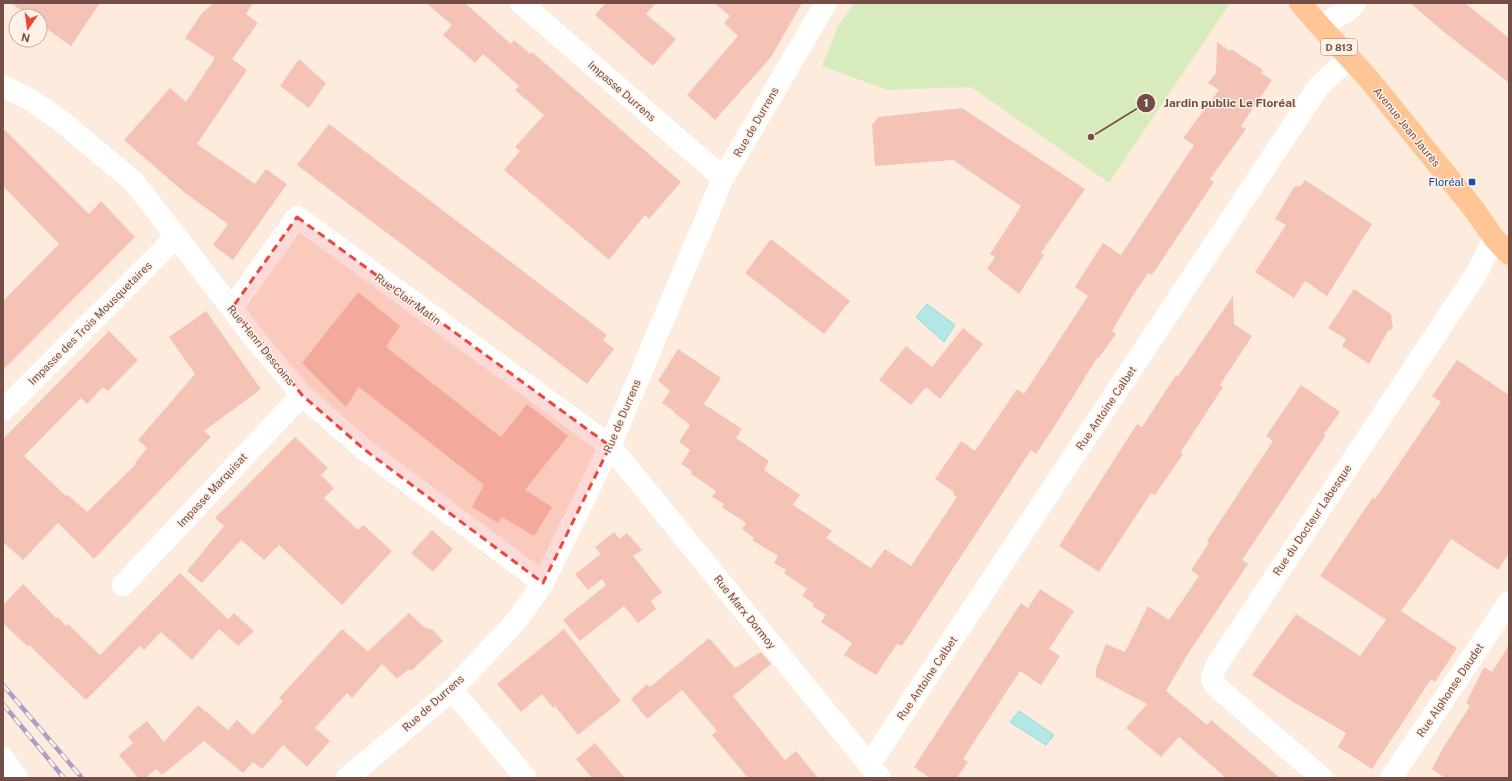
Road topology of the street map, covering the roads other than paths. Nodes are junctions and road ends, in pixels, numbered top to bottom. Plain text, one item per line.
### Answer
1 (521, 3) edge
2 (826, 3) edge
3 (1300, 3) edge
4 (1355, 3) edge
5 (1320, 26) junction
6 (1349, 58) junction
7 (3, 86) edge
8 (723, 178) junction
9 (175, 236) junction
10 (1494, 238) junction
11 (1509, 254) edge
12 (232, 308) junction
13 (302, 395) junction
14 (3, 410) edge
15 (610, 446) junction
16 (543, 582) junction
17 (123, 585) dead end
18 (1509, 602) edge
19 (452, 690) junction
20 (3, 758) edge
21 (875, 771) edge
22 (17, 778) edge
23 (347, 778) edge
24 (526, 778) edge
25 (1322, 778) edge
26 (1391, 778) edge

1 - 8 street, Impasse Durrens
2 - 8 street, Rue de Durrens
3 - 5 main road, Avenue Jean Jaurès / D 813
4 - 5 street
5 - 6 main road, Avenue Jean Jaurès / D 813
6 - 10 main road, Avenue Jean Jaurès / D 813
6 - 21 street, Rue Antoine Calbet
7 - 9 street, Rue Henri Descoins
8 - 15 street, Rue de Durrens
9 - 12 street, Rue Henri Descoins
9 - 14 street, Impasse des Trois Mousquetaires
10 - 11 main road, Avenue Jean Jaurès / D 813
10 - 25 street, Rue du Docteur Labesque
12 - 13 street, Rue Henri Descoins
12 - 15 street, Rue Clair Matin
13 - 16 street, Rue Henri Descoins
13 - 17 street, Impasse Marquisat
15 - 16 street, Rue de Durrens
15 - 21 street, Rue Marx Dormoy
16 - 19 street, Rue de Durrens
18 - 26 street, Rue Alphonse Daudet
19 - 23 street, Rue de Durrens
19 - 24 street
20 - 22 street

